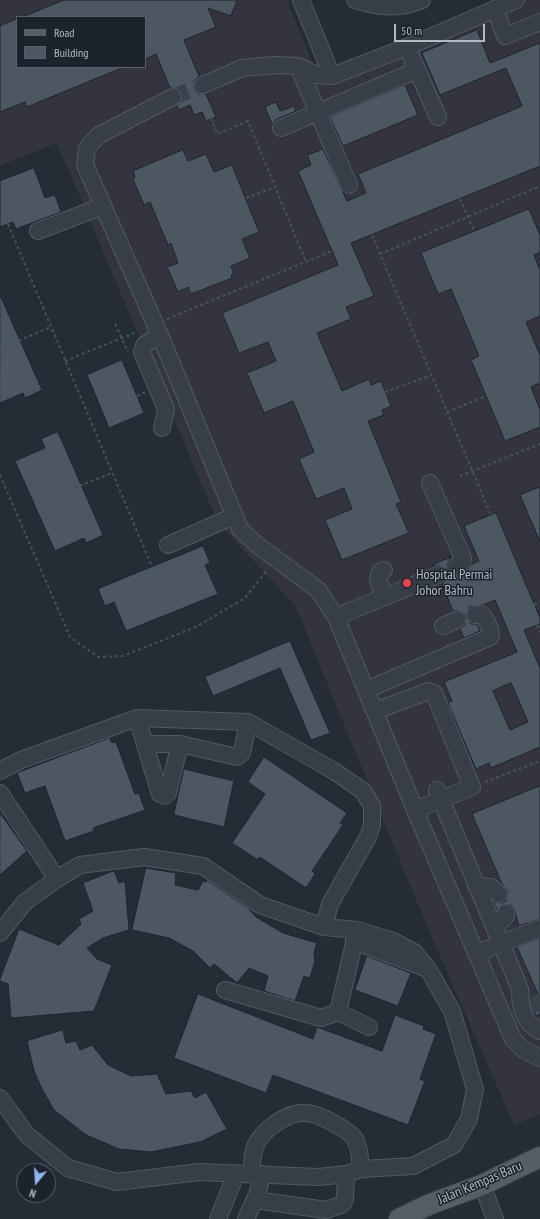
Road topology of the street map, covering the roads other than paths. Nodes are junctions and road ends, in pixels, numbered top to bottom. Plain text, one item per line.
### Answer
1 (301, 0) edge
2 (355, 0) edge
3 (422, 0) edge
4 (516, 0) edge
5 (495, 9) junction
6 (540, 22) edge
7 (407, 47) junction
8 (298, 66) junction
9 (417, 70) junction
10 (332, 76) junction
11 (203, 85) tunnel mouth
12 (173, 97) tunnel mouth
13 (318, 113) junction
14 (438, 117) dead end
15 (281, 128) dead end
16 (349, 185) dead end
17 (103, 206) junction
18 (38, 231) dead end
19 (157, 330) junction
20 (186, 400) junction
21 (166, 409) junction
22 (162, 428) dead end
23 (430, 483) dead end
24 (234, 516) junction
25 (168, 545) dead end
26 (455, 567) dead end
27 (384, 570) dead end
28 (438, 575) dead end
29 (387, 596) junction
30 (475, 615) dead end
31 (336, 616) junction
32 (366, 690) junction
33 (375, 711) junction
34 (137, 718) junction
35 (248, 722) junction
36 (145, 744) junction
37 (180, 744) junction
38 (0, 771) edge
39 (0, 793) edge
40 (439, 795) junction
41 (415, 810) junction
42 (57, 879) junction
43 (476, 886) junction
44 (498, 894) dead end
45 (506, 913) dead end
46 (324, 927) junction
47 (495, 927) junction
48 (540, 928) edge
49 (0, 933) edge
50 (356, 936) junction
51 (502, 943) junction
52 (478, 953) junction
53 (225, 990) dead end
54 (338, 1012) junction
55 (539, 1026) edge
56 (369, 1027) dead end
57 (540, 1058) edge
58 (0, 1098) edge
59 (540, 1157) edge
60 (361, 1169) junction
61 (249, 1174) junction
62 (346, 1174) junction
63 (482, 1185) junction
64 (255, 1200) junction
65 (218, 1219) edge
66 (246, 1219) edge
67 (399, 1219) edge
68 (495, 1219) edge

1 - 10 street
2 - 3 street
4 - 5 street
5 - 6 street
5 - 7 street
7 - 9 street
7 - 10 street
8 - 10 street
8 - 11 street
8 - 13 street
9 - 13 street
9 - 14 street
12 - 17 street
13 - 15 street
13 - 16 street
17 - 18 street
17 - 19 street
19 - 20 street
19 - 21 street
20 - 21 street
20 - 24 street
21 - 22 street
23 - 26 street
24 - 25 street
24 - 31 street
27 - 29 street
28 - 29 street
29 - 31 street
30 - 32 street
31 - 32 street
32 - 33 street
33 - 40 street
33 - 41 street
34 - 35 street
34 - 36 street
34 - 38 street
35 - 37 street
35 - 46 street
36 - 37 street
36 - 37 street
39 - 42 street
40 - 41 street
40 - 43 street
41 - 52 street
42 - 46 street
42 - 49 street
43 - 44 street
43 - 47 street
45 - 47 street
46 - 50 street
47 - 51 street
48 - 51 street
50 - 54 street
50 - 60 street
51 - 52 street
51 - 55 street
52 - 57 street
53 - 54 street
54 - 56 street
58 - 61 street
59 - 63 main road, Jalan Kempas Baru
60 - 61 street
60 - 62 street
61 - 62 street
61 - 64 street
61 - 65 street
62 - 64 street
63 - 67 main road, Jalan Kempas Baru
63 - 68 street
64 - 66 street

